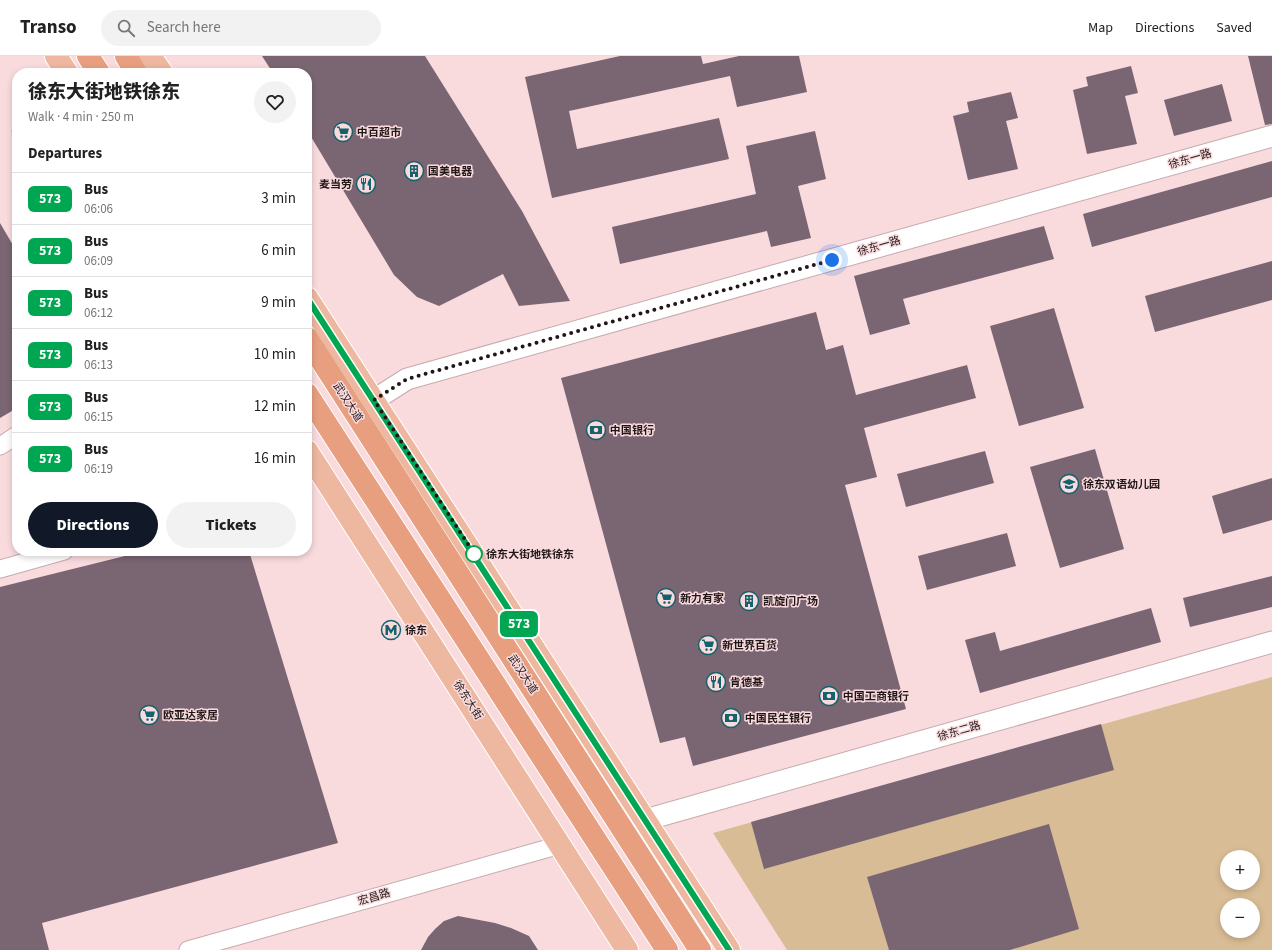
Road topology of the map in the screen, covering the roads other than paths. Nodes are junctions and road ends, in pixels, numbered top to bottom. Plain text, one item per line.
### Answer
1 (88, 56) edge
2 (126, 56) edge
3 (150, 56) edge
4 (96, 68) edge
5 (133, 68) edge
6 (158, 68) edge
7 (1272, 136) edge
8 (312, 306) edge
9 (312, 346) edge
10 (374, 400) junction
11 (312, 402) edge
12 (12, 438) edge
13 (0, 446) edge
14 (312, 461) edge
15 (46, 556) edge
16 (0, 569) edge
17 (1272, 642) edge
18 (645, 820) junction
19 (560, 845) junction
20 (188, 950) edge
21 (627, 950) edge
22 (667, 950) edge
23 (700, 950) edge
24 (729, 950) edge

1 - 4 highway
2 - 5 highway
3 - 6 main road
7 - 10 street, 徐东一路
8 - 10 main road
9 - 23 highway, 武汉大道
10 - 18 main road
11 - 22 highway
12 - 13 street
14 - 19 main road, 徐东大街
15 - 16 street
17 - 18 street, 徐东二路
18 - 24 main road
19 - 20 street, 宏昌路
19 - 21 main road, 徐东大街

